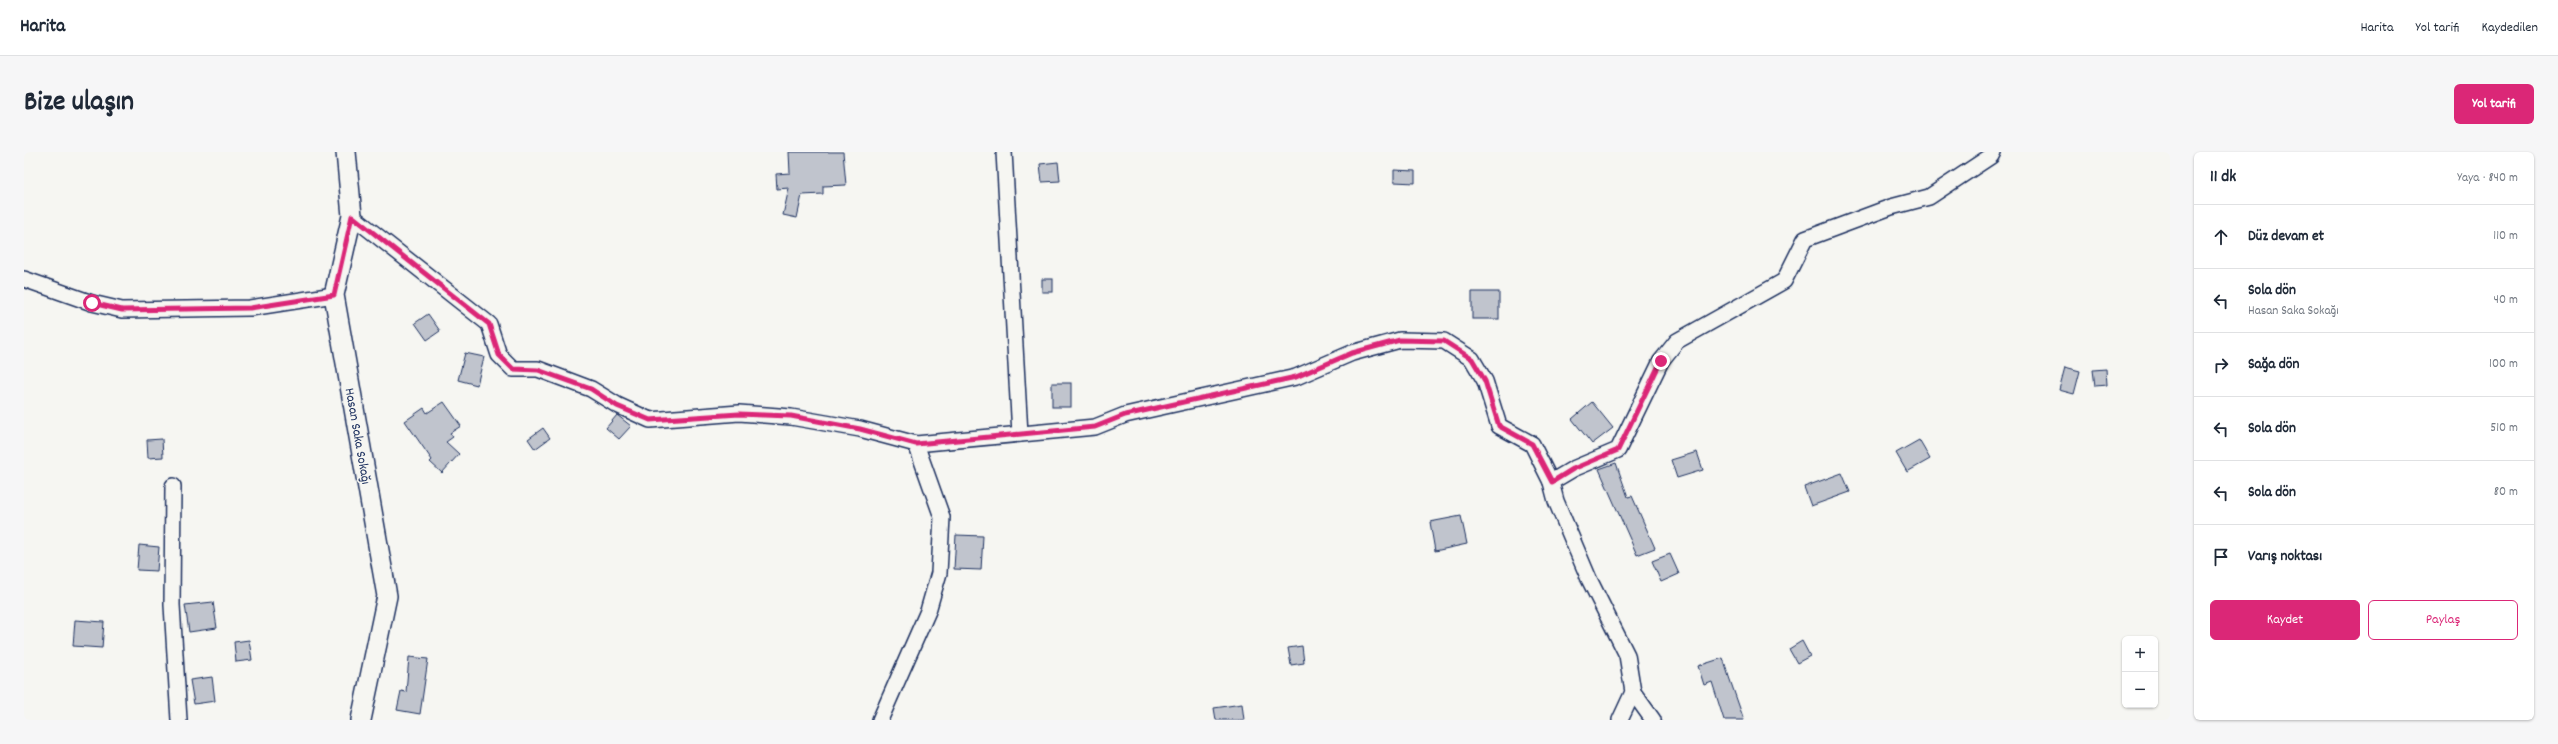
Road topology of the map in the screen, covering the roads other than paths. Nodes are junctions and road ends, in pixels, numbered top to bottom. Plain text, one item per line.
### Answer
1 (346, 152) edge
2 (1004, 152) edge
3 (1993, 152) edge
4 (352, 216) junction
5 (24, 279) edge
6 (334, 295) junction
7 (1020, 434) junction
8 (916, 444) junction
9 (1552, 482) junction
10 (173, 486) dead end
11 (1633, 692) junction
12 (179, 720) edge
13 (361, 720) edge
14 (880, 720) edge
15 (1620, 720) edge
16 (1652, 720) edge

1 - 4 street, Hasan Saka Sokağı
2 - 7 street
3 - 9 street
4 - 6 street, Hasan Saka Sokağı
4 - 8 street
5 - 6 street
6 - 13 street, Hasan Saka Sokağı
7 - 8 street
7 - 9 street
8 - 14 street
9 - 11 street
10 - 12 street
11 - 15 street
11 - 16 street

